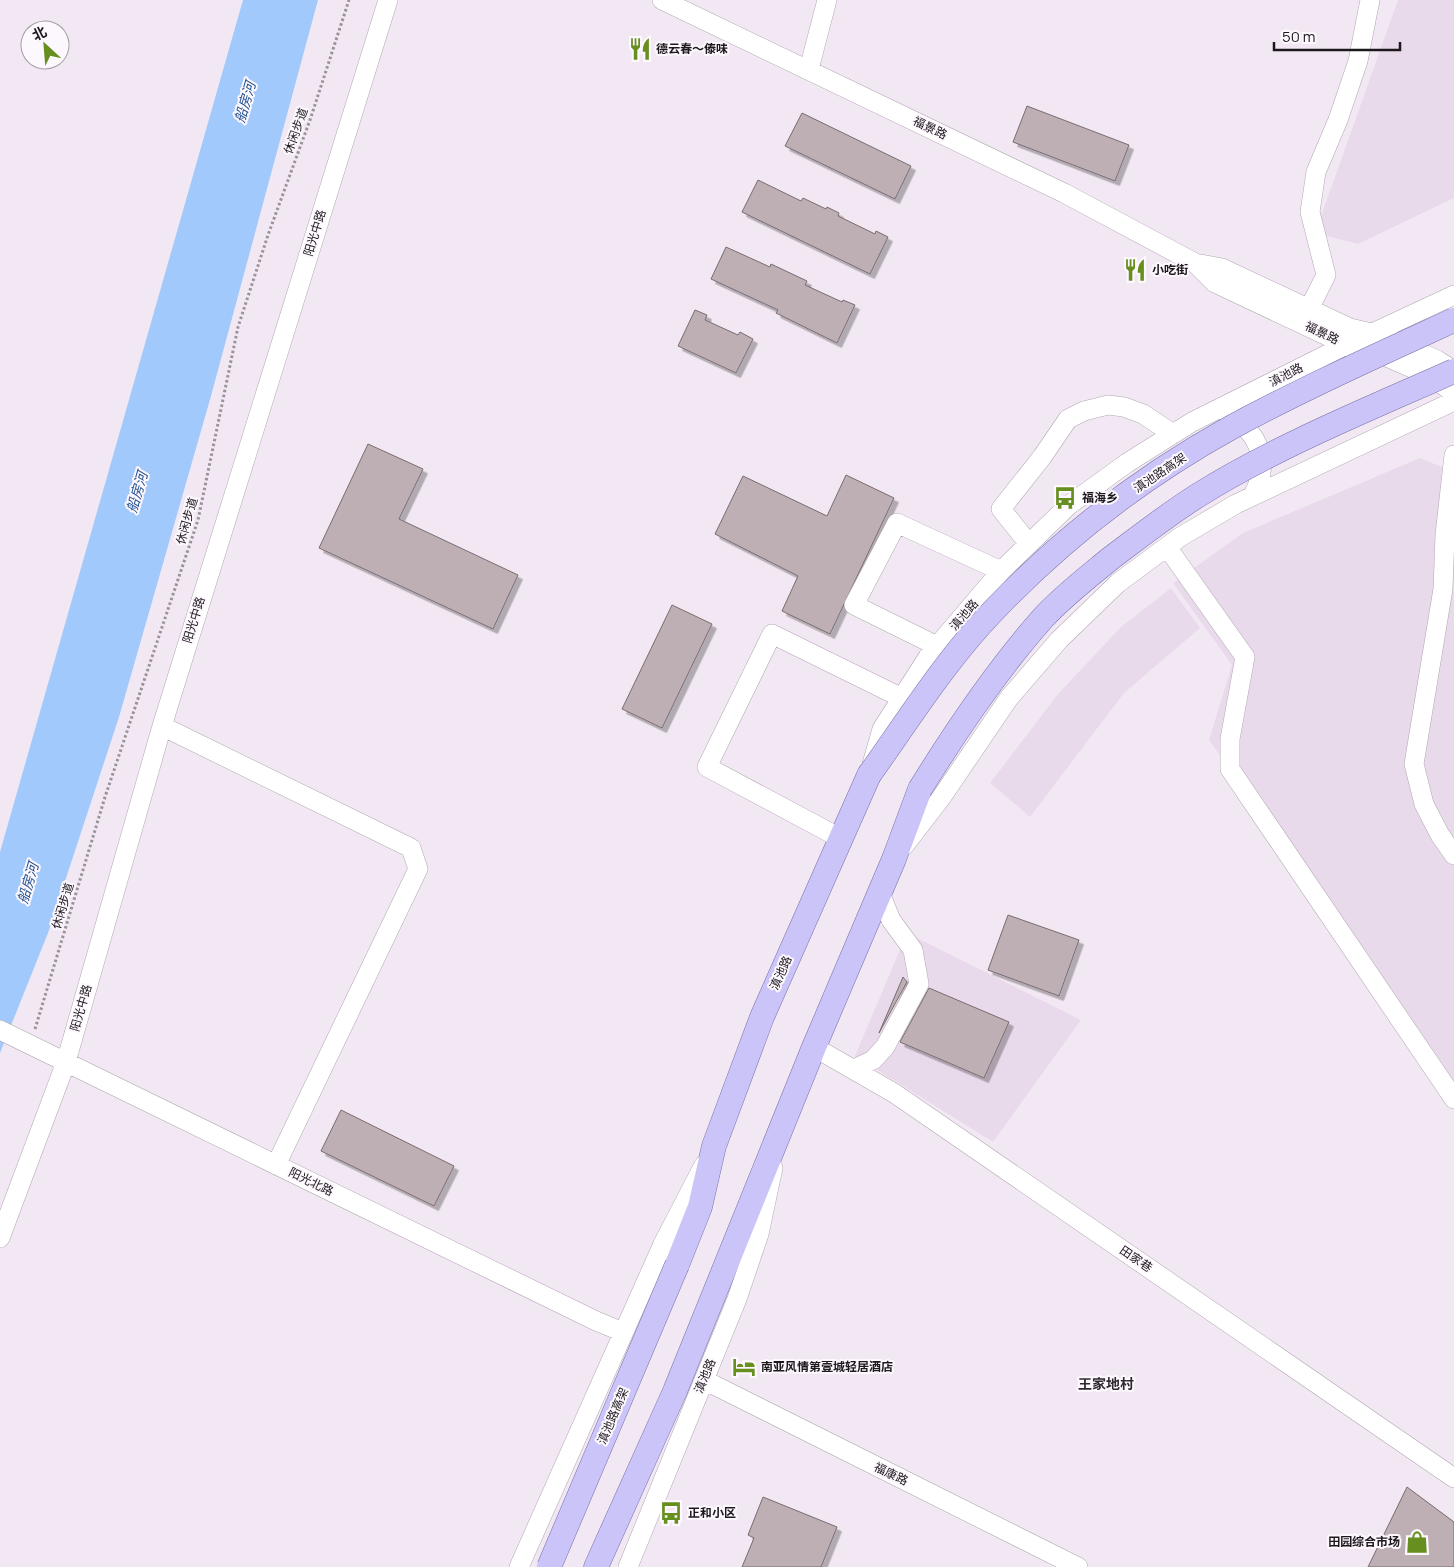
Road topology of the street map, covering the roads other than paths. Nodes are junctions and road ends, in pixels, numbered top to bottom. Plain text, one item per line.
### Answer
1 (388, 0) edge
2 (662, 0) edge
3 (826, 0) edge
4 (1370, 0) edge
5 (809, 69) junction
6 (1195, 263) junction
7 (1454, 295) edge
8 (1309, 309) junction
9 (1454, 320) edge
10 (1373, 333) junction
11 (1347, 345) junction
12 (1454, 371) edge
13 (1454, 393) edge
14 (1454, 401) edge
15 (1210, 414) junction
16 (1173, 434) junction
17 (1454, 455) edge
18 (1253, 495) junction
19 (1028, 544) junction
20 (1167, 547) junction
21 (1001, 571) junction
22 (937, 646) junction
23 (902, 698) junction
24 (162, 726) junction
25 (869, 775) junction
26 (840, 838) junction
27 (1454, 855) edge
28 (894, 859) junction
29 (880, 892) junction
30 (16, 1037) edge
31 (814, 1047) junction
32 (66, 1062) junction
33 (854, 1069) junction
34 (1454, 1099) edge
35 (783, 1123) junction
36 (714, 1146) junction
37 (276, 1165) junction
38 (0, 1238) edge
39 (677, 1265) joint
40 (623, 1332) junction
41 (704, 1380) junction
42 (1454, 1478) edge
43 (519, 1567) edge
44 (549, 1567) edge
45 (596, 1567) edge
46 (628, 1567) edge
47 (1078, 1567) edge

1 - 24 street, 阳光中路
2 - 5 street, 福景路
3 - 5 street
4 - 8 street
5 - 6 street, 福景路
6 - 8 street, 福景路
6 - 11 street, 福景路
7 - 10 street, 滇池路
8 - 10 street, 福景路
9 - 25 main road, 滇池路高架, bridge
10 - 11 street, 滇池路
10 - 12 street, 福景路
11 - 13 street, 福景路
11 - 15 street, 滇池路
12 - 28 main road, 滇池路, bridge
14 - 18 street, 滇池路
15 - 16 street, 滇池路
15 - 18 street
16 - 19 street, 滇池路
16 - 19 street
17 - 27 street
18 - 20 street, 滇池路
19 - 21 street, 滇池路
20 - 28 street, 滇池路
20 - 34 street
21 - 22 street, 滇池路
21 - 22 street
22 - 23 street, 滇池路
23 - 25 street, 滇池路
23 - 26 street
24 - 32 street, 阳光中路
24 - 37 street
25 - 26 main road, 滇池路
26 - 36 main road, 滇池路
28 - 29 main road, 滇池路
29 - 31 main road, 滇池路
29 - 33 street
30 - 32 street, 阳光北路
31 - 33 street, 田家巷
31 - 35 main road, 滇池路
32 - 37 street, 阳光北路
32 - 38 street, 阳光中路
33 - 42 street, 田家巷
35 - 41 street, 滇池路
35 - 45 main road, 滇池路
36 - 39 main road, 滇池路
36 - 40 street, 滇池路
37 - 40 street, 阳光北路
39 - 44 main road, 滇池路高架, bridge
40 - 43 street, 滇池路
41 - 46 street, 滇池路
41 - 47 street, 福康路

